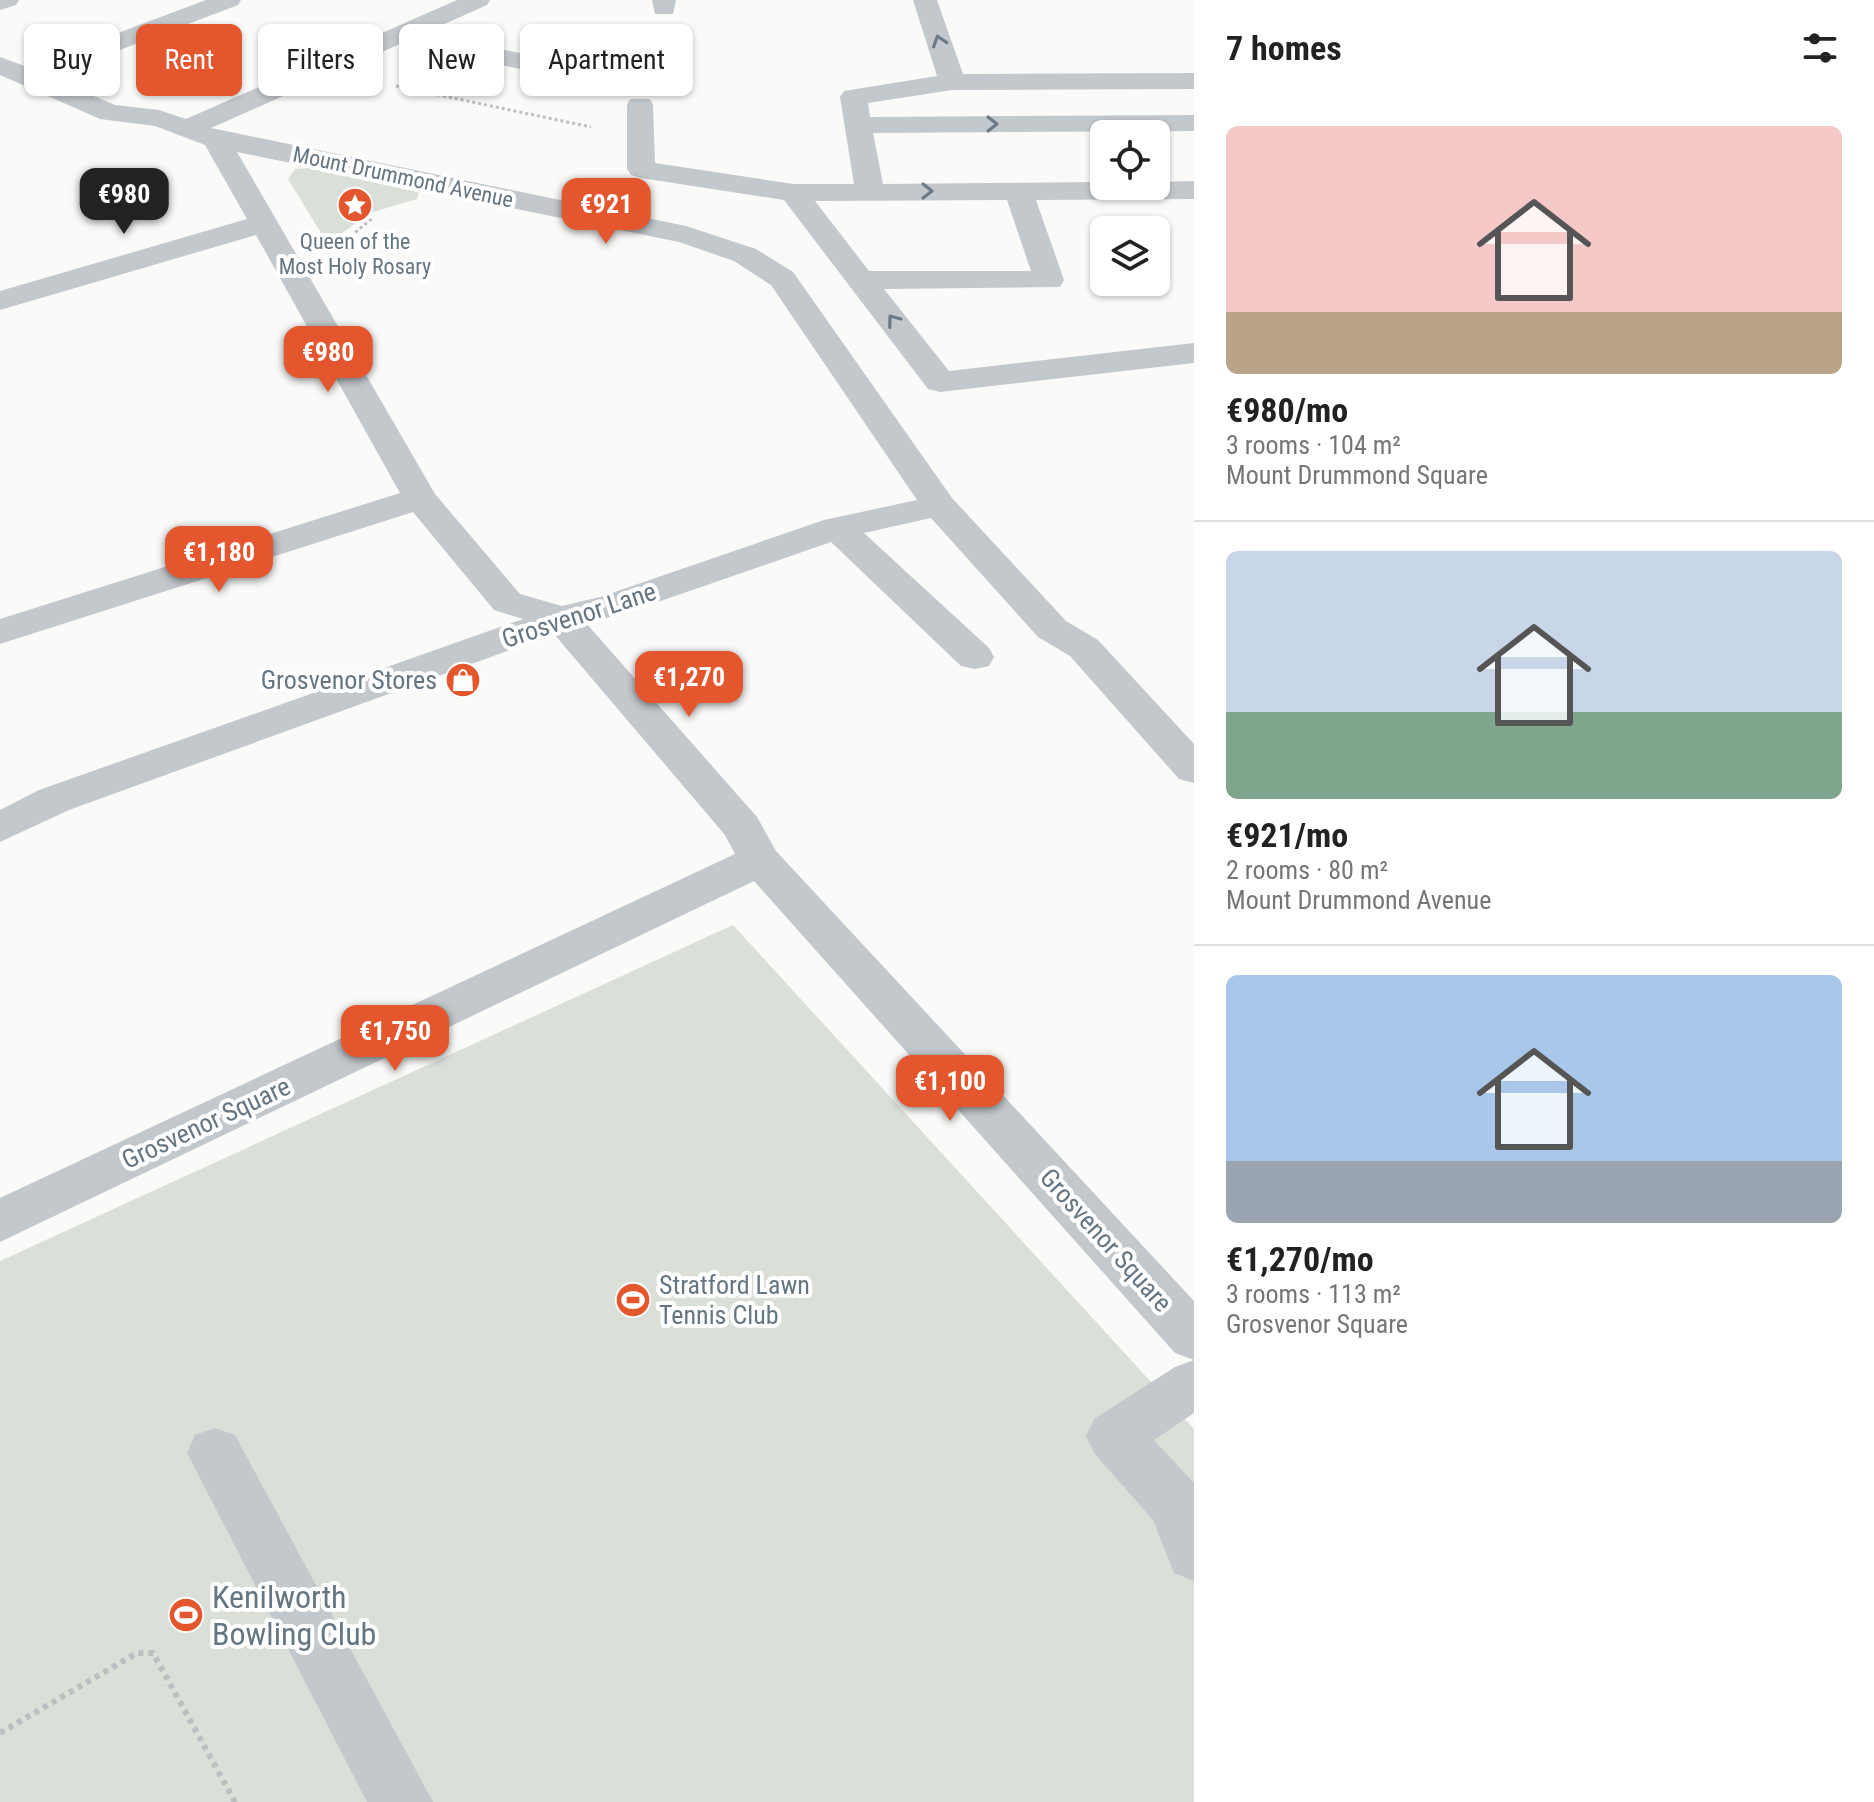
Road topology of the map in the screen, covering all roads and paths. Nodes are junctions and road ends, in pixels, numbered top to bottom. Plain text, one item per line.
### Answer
1 (7, 0) edge
2 (229, 0) edge
3 (478, 0) edge
4 (925, 0) edge
5 (0, 3) edge
6 (427, 24) edge
7 (399, 37) edge
8 (0, 39) edge
9 (120, 42) edge
10 (24, 49) edge
11 (0, 65) edge
12 (24, 77) edge
13 (1194, 81) edge
14 (952, 82) junction
15 (394, 86) dead end
16 (120, 89) edge
17 (70, 96) edge
18 (640, 105) dead end
19 (159, 118) junction
20 (1194, 123) edge
21 (858, 125) junction
22 (591, 127) dead end
23 (185, 129) junction
24 (216, 139) junction
25 (448, 186) junction
26 (1194, 190) edge
27 (1018, 191) junction
28 (870, 192) junction
29 (793, 193) junction
30 (264, 223) junction
31 (282, 255) junction
32 (862, 280) junction
33 (0, 301) edge
34 (1194, 353) edge
35 (929, 491) junction
36 (420, 498) junction
37 (837, 528) junction
38 (561, 618) junction
39 (0, 632) edge
40 (975, 657) dead end
41 (1194, 769) edge
42 (0, 828) edge
43 (760, 860) junction
44 (0, 1221) edge
45 (1194, 1337) edge
46 (1194, 1384) edge
47 (215, 1453) dead end
48 (1194, 1554) edge
49 (0, 1733) edge
50 (235, 1802) edge
51 (401, 1802) edge

1 - 5 street
2 - 9 street
3 - 6 street
14 -> 4 street
7 - 23 street
8 - 10 street, Mount Drummond Avenue
11 - 12 street, Mount Drummond Avenue
13 - 14 street
14 - 21 street
15 - 22 path
16 - 19 street, Mount Drummond Avenue
17 - 19 street, Mount Drummond Avenue
18 - 29 street
19 - 23 street, Mount Drummond Avenue
21 -> 20 street
21 - 28 street
23 - 24 street, Mount Drummond Avenue
24 - 25 street, Mount Drummond Avenue
24 - 30 street
25 - 31 path
25 - 35 street, Mount Drummond Avenue
26 - 27 street
28 -> 27 street
27 - 32 street
28 - 29 street
29 - 32 street
30 - 31 street
30 - 33 street
31 - 36 street
34 -> 32 street
35 - 37 street, Grosvenor Lane
35 - 41 street
36 - 38 street
36 - 39 street
37 - 38 street, Grosvenor Lane
37 - 40 street
38 - 42 street, Grosvenor Lane
38 - 43 street, Grosvenor Square
43 - 44 street, Grosvenor Square
43 - 45 street, Grosvenor Square
46 - 48 street
47 - 51 street
49 - 50 path

